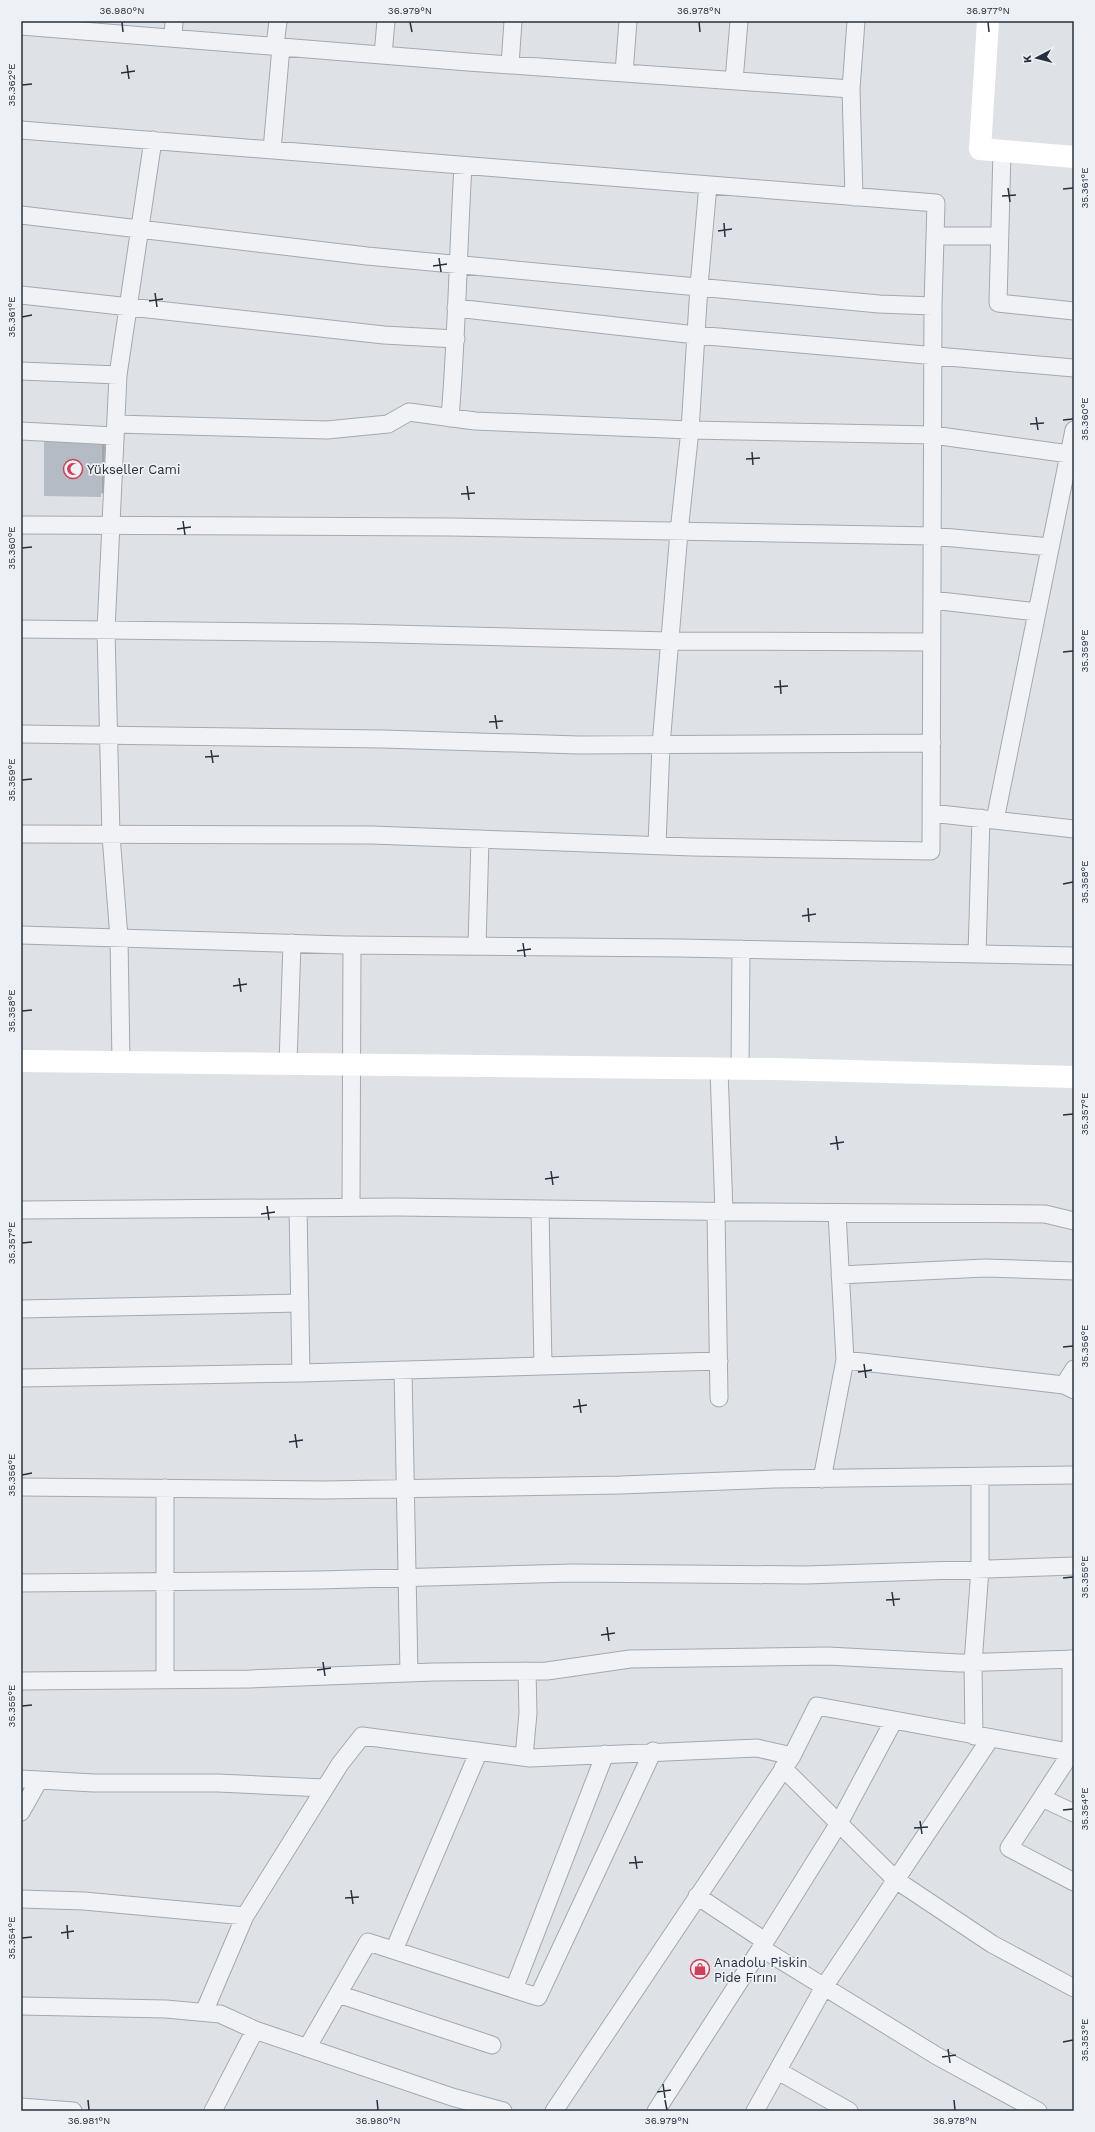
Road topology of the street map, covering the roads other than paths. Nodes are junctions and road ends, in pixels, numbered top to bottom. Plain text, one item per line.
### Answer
1 (174, 21) edge
2 (278, 21) edge
3 (386, 21) edge
4 (513, 21) edge
5 (628, 21) edge
6 (739, 21) edge
7 (856, 21) edge
8 (988, 21) edge
9 (53, 25) edge
10 (21, 26) edge
11 (173, 38) junction
12 (278, 47) junction
13 (383, 55) junction
14 (510, 65) junction
15 (624, 73) junction
16 (734, 81) junction
17 (851, 89) junction
18 (21, 130) edge
19 (153, 140) junction
20 (272, 150) junction
21 (1002, 151) junction
22 (1074, 157) edge
23 (464, 166) junction
24 (708, 186) junction
25 (854, 197) junction
26 (21, 215) edge
27 (140, 230) junction
28 (935, 236) junction
29 (1000, 236) junction
30 (457, 264) junction
31 (699, 286) junction
32 (21, 295) edge
33 (933, 306) junction
34 (128, 308) junction
35 (456, 308) junction
36 (1074, 311) edge
37 (696, 335) junction
38 (456, 339) junction
39 (934, 356) junction
40 (1074, 368) edge
41 (21, 371) edge
42 (118, 375) junction
43 (450, 418) junction
44 (115, 430) junction
45 (690, 430) junction
46 (1074, 430) edge
47 (21, 431) edge
48 (933, 435) junction
49 (1069, 454) junction
50 (21, 525) edge
51 (112, 525) junction
52 (679, 532) junction
53 (932, 536) junction
54 (1050, 547) junction
55 (932, 600) junction
56 (1037, 612) junction
57 (21, 629) edge
58 (106, 630) junction
59 (670, 640) junction
60 (932, 642) junction
61 (21, 734) edge
62 (108, 735) junction
63 (932, 743) junction
64 (661, 745) junction
65 (931, 813) junction
66 (988, 819) junction
67 (1074, 829) edge
68 (21, 834) edge
69 (111, 835) junction
70 (480, 839) junction
71 (657, 846) junction
72 (21, 935) edge
73 (119, 938) junction
74 (292, 944) junction
75 (352, 945) junction
76 (477, 946) junction
77 (741, 949) junction
78 (977, 954) junction
79 (1074, 956) edge
80 (21, 1060) edge
81 (120, 1062) junction
82 (288, 1064) junction
83 (352, 1065) junction
84 (729, 1069) junction
85 (1074, 1077) edge
86 (351, 1207) junction
87 (298, 1208) junction
88 (540, 1209) junction
89 (21, 1210) edge
90 (720, 1212) junction
91 (837, 1213) junction
92 (1074, 1221) edge
93 (1074, 1271) edge
94 (840, 1275) junction
95 (300, 1302) junction
96 (21, 1309) edge
97 (845, 1360) junction
98 (718, 1361) junction
99 (543, 1366) junction
100 (1074, 1369) edge
101 (403, 1370) junction
102 (301, 1373) junction
103 (21, 1378) edge
104 (1069, 1388) edge
105 (719, 1398) dead end
106 (1074, 1475) edge
107 (980, 1477) junction
108 (822, 1479) junction
109 (21, 1487) edge
110 (164, 1488) junction
111 (406, 1488) junction
112 (1074, 1566) edge
113 (980, 1569) junction
114 (408, 1578) junction
115 (166, 1582) junction
116 (21, 1583) edge
117 (1072, 1659) edge
118 (973, 1663) junction
119 (527, 1671) junction
120 (409, 1673) junction
121 (166, 1679) junction
122 (21, 1681) edge
123 (894, 1720) junction
124 (974, 1736) junction
125 (990, 1739) junction
126 (478, 1751) junction
127 (653, 1751) junction
128 (1073, 1753) edge
129 (605, 1754) junction
130 (524, 1757) junction
131 (788, 1762) junction
132 (21, 1779) edge
133 (39, 1780) junction
134 (324, 1788) junction
135 (1042, 1798) junction
136 (21, 1812) edge
137 (1074, 1813) edge
138 (839, 1823) junction
139 (896, 1880) junction
140 (1074, 1882) edge
141 (697, 1896) junction
142 (21, 1899) edge
143 (244, 1916) junction
144 (763, 1944) junction
145 (394, 1950) junction
146 (824, 1987) junction
147 (1074, 1988) edge
148 (514, 1989) junction
149 (338, 1994) junction
150 (21, 2006) edge
151 (204, 2012) junction
152 (255, 2030) junction
153 (492, 2045) dead end
154 (307, 2048) junction
155 (778, 2071) junction
156 (21, 2107) edge
157 (74, 2111) edge
158 (213, 2111) edge
159 (503, 2111) edge
160 (554, 2111) edge
161 (656, 2111) edge
162 (755, 2111) edge
163 (849, 2111) edge
164 (1038, 2111) edge

1 - 11 street
2 - 12 street
3 - 13 street
4 - 14 street
5 - 15 street
6 - 16 street
7 - 17 street
8 - 21 main road
9 - 10 street
9 - 11 street
11 - 12 street
12 - 13 street
12 - 20 street
13 - 14 street
14 - 15 street
15 - 16 street
16 - 17 street
17 - 25 street
18 - 19 street
19 - 20 street
19 - 27 street
20 - 23 street
21 - 22 main road
21 - 29 street
23 - 24 street
23 - 30 street
24 - 25 street
24 - 31 street
25 - 28 street
26 - 27 street
27 - 30 street
27 - 34 street
28 - 29 street
28 - 33 street
29 - 36 street
30 - 31 street
30 - 35 street
31 - 33 street
31 - 37 street
32 - 34 street
33 - 39 street
34 - 38 street
34 - 42 street
35 - 37 street
35 - 38 street
37 - 39 street
37 - 45 street
38 - 43 street
39 - 40 street
39 - 48 street
41 - 42 street
42 - 44 street
43 - 44 street
43 - 45 street
44 - 47 street
44 - 51 street
45 - 48 street
45 - 52 street
46 - 49 street
48 - 49 street
48 - 53 street
49 - 54 street
50 - 51 street
51 - 52 street
51 - 58 street
52 - 53 street
52 - 59 street
53 - 54 street
53 - 55 street
54 - 56 street
55 - 56 street
55 - 60 street
56 - 66 street
57 - 58 street
58 - 59 street
58 - 62 street
59 - 60 street
59 - 64 street
60 - 63 street
61 - 62 street
62 - 64 street
62 - 69 street
63 - 64 street
63 - 65 street
64 - 71 street
65 - 66 street
65 - 71 street
66 - 67 street
66 - 78 street
68 - 69 street
69 - 70 street
69 - 73 street
70 - 71 street
70 - 76 street
72 - 73 street
73 - 74 street
73 - 81 street
74 - 75 street
74 - 82 street
75 - 76 street
75 - 83 street
76 - 77 street
77 - 78 street
77 - 84 street
78 - 79 street
80 - 81 main road
81 - 82 main road
82 - 83 main road
83 - 84 main road
83 - 86 street
84 - 85 main road
84 - 90 street
86 - 87 street
86 - 88 street
87 - 89 street
87 - 95 street
88 - 90 street
88 - 99 street
90 - 91 street
90 - 98 street
91 - 92 street
91 - 94 street
93 - 94 street
94 - 97 street
95 - 96 street
95 - 102 street
97 - 104 street
97 - 108 street
98 - 99 street
98 - 105 street
99 - 101 street
100 - 104 street
101 - 102 street
101 - 111 street
102 - 103 street
106 - 107 street
107 - 108 street
107 - 113 street
108 - 111 street
109 - 110 street
110 - 111 street
110 - 115 street
111 - 114 street
112 - 113 street
113 - 114 street
113 - 118 street
114 - 115 street
114 - 120 street
115 - 116 street
115 - 121 street
117 - 118 street
117 - 128 street
118 - 119 street
118 - 124 street
119 - 120 street
119 - 130 street
120 - 121 street
121 - 122 street
123 - 124 street
123 - 131 street
123 - 138 street
124 - 125 street
125 - 128 street
125 - 139 street
126 - 130 street
126 - 134 street
126 - 145 street
127 - 129 street
127 - 131 street
127 - 148 street
128 - 135 street
129 - 130 street
129 - 148 street
131 - 138 street
131 - 141 street
132 - 133 street
133 - 134 street
133 - 136 street
134 - 143 street
135 - 137 street
135 - 140 street
138 - 139 street
138 - 144 street
139 - 146 street
139 - 147 street
141 - 144 street
141 - 160 street
142 - 143 street
143 - 151 street
144 - 146 street
144 - 161 street
145 - 148 street
145 - 149 street
146 - 155 street
146 - 164 street
149 - 153 street
149 - 154 street
150 - 151 street
151 - 152 street
152 - 154 street
152 - 158 street
154 - 159 street
155 - 162 street
155 - 163 street
156 - 157 street

